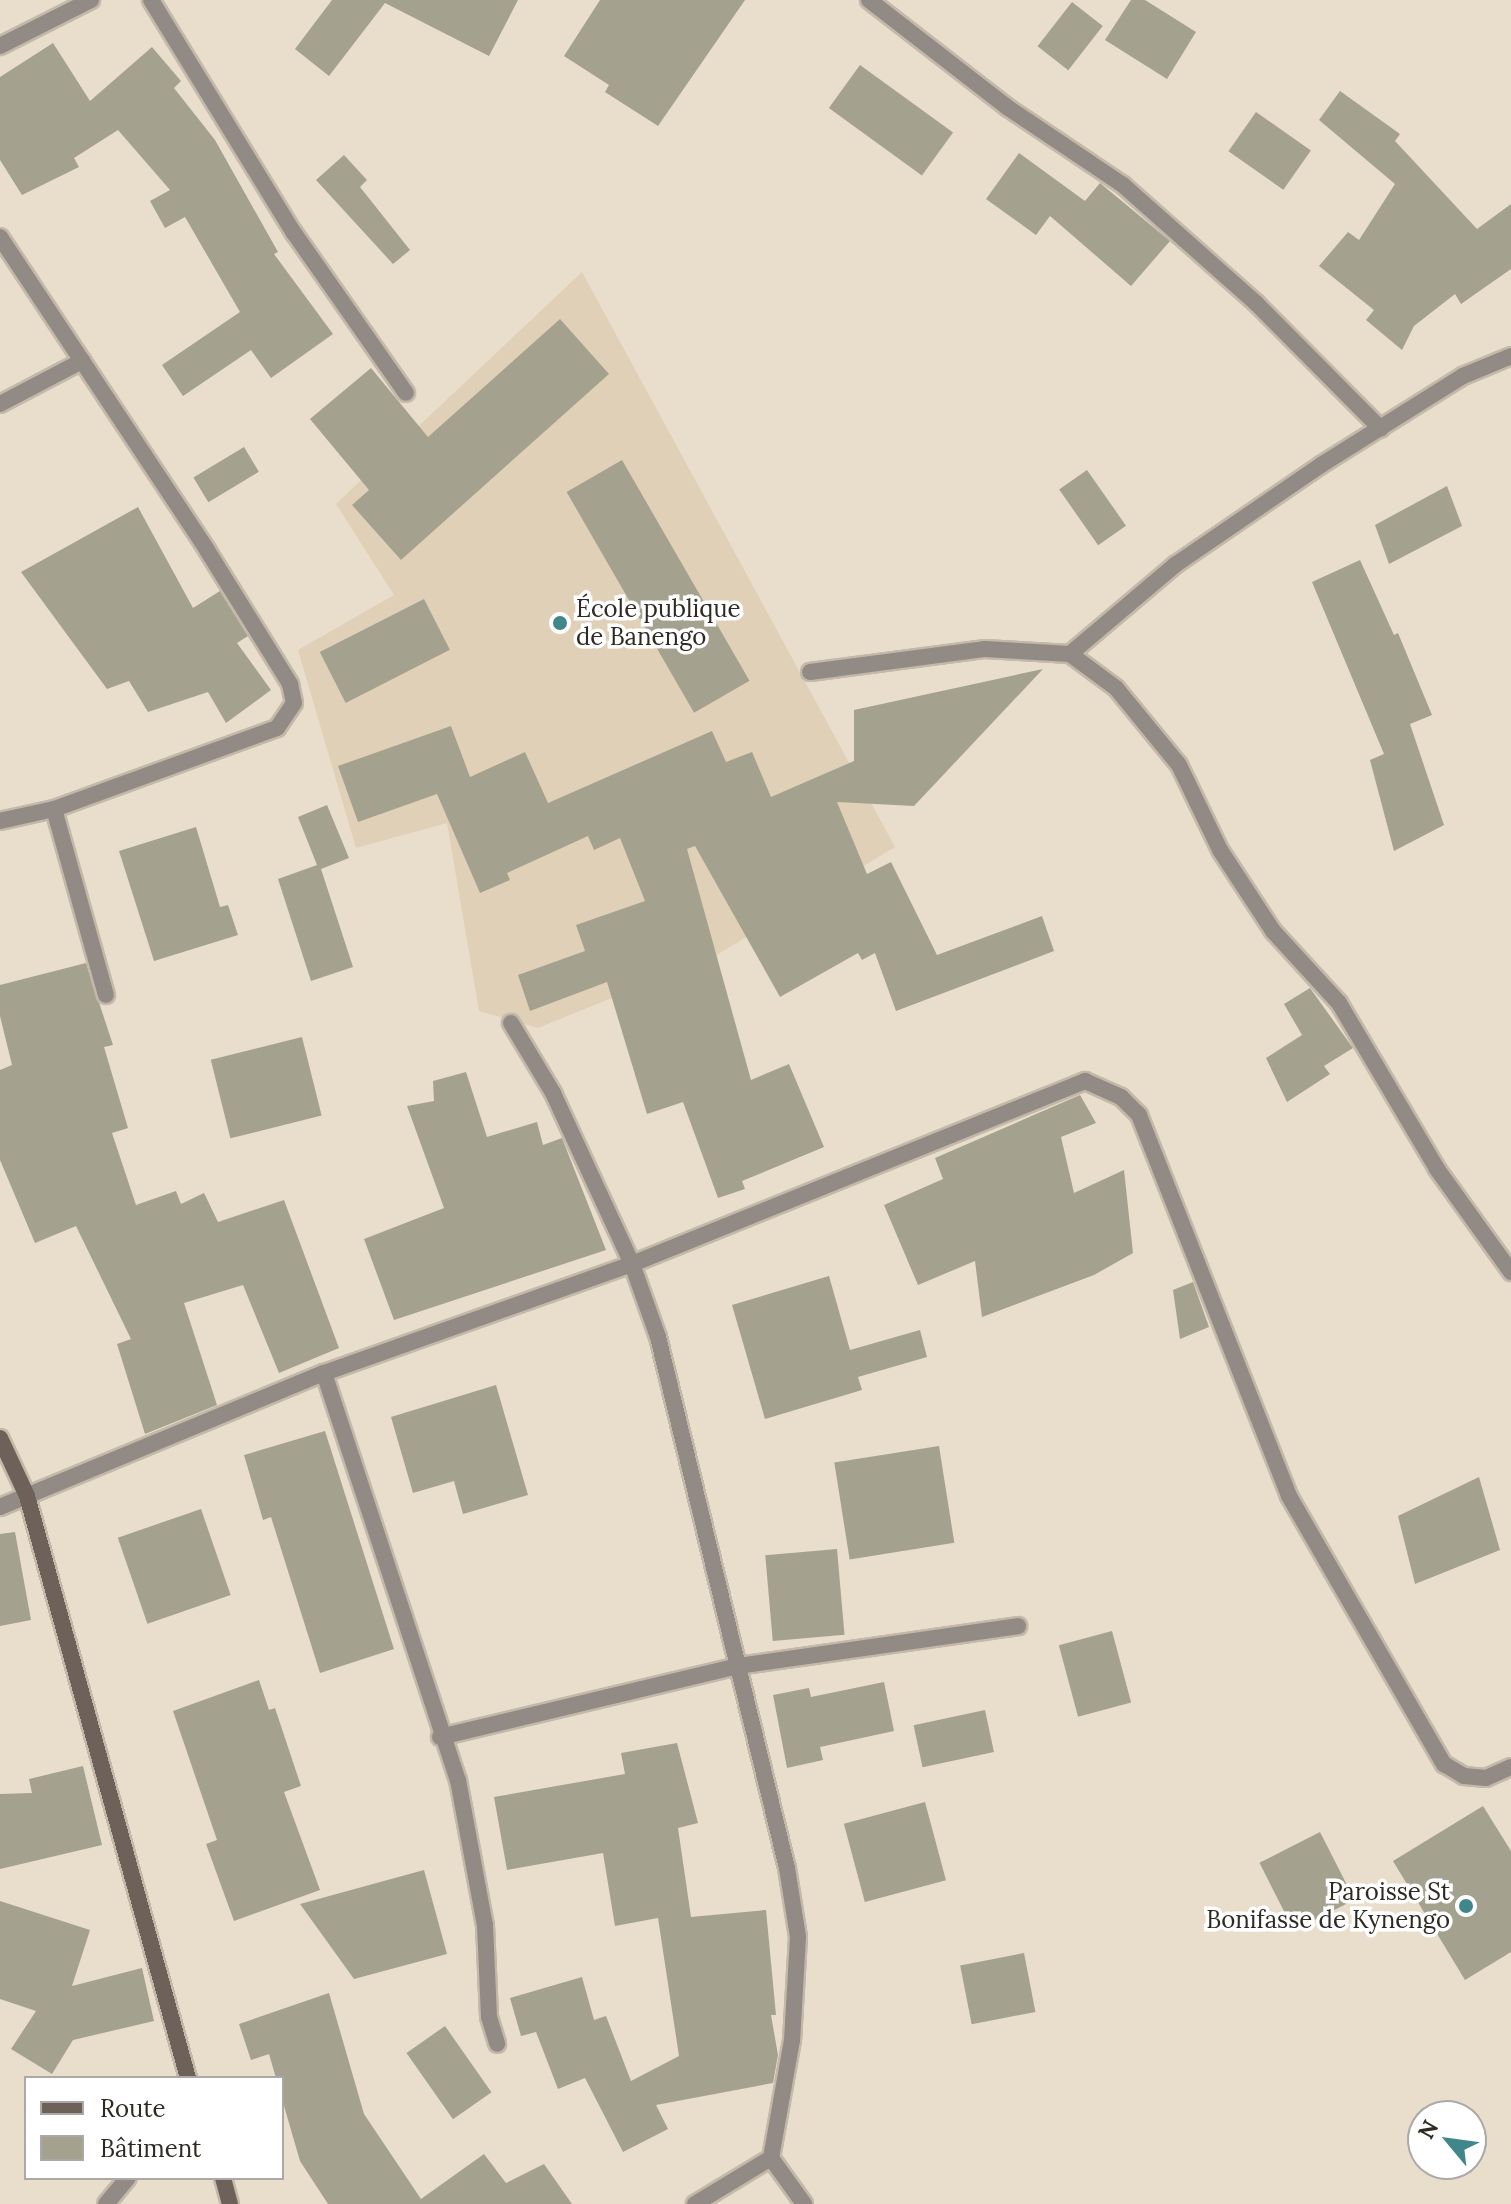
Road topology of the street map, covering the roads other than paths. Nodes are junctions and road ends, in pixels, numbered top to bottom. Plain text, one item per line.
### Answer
1 (91, 0) edge
2 (151, 0) edge
3 (869, 0) edge
4 (0, 46) edge
5 (0, 237) edge
6 (1511, 356) edge
7 (82, 361) junction
8 (406, 393) dead end
9 (0, 404) edge
10 (1381, 429) junction
11 (1070, 654) junction
12 (810, 672) dead end
13 (54, 809) junction
14 (0, 821) edge
15 (106, 995) dead end
16 (511, 1023) dead end
17 (632, 1264) junction
18 (1511, 1272) edge
19 (324, 1373) junction
20 (0, 1438) edge
21 (27, 1496) junction
22 (0, 1507) edge
23 (1018, 1626) dead end
24 (738, 1666) junction
25 (440, 1737) junction
26 (1511, 1767) edge
27 (497, 2044) dead end
28 (187, 2076) edge
29 (771, 2158) junction
30 (126, 2180) edge
31 (224, 2180) edge
32 (106, 2204) edge
33 (230, 2204) edge
34 (695, 2204) edge
35 (804, 2204) edge

1 - 4 street
2 - 8 street
3 - 10 street
5 - 7 street
6 - 10 street
7 - 9 street
7 - 13 street
10 - 11 street
11 - 12 street
11 - 18 street
13 - 14 street
13 - 15 street
16 - 17 street
17 - 19 street
17 - 24 street
17 - 26 street
19 - 21 street
19 - 25 street
20 - 21 street
21 - 22 street
21 - 28 street
23 - 24 street
24 - 25 street
24 - 29 street
25 - 27 street
29 - 34 street
29 - 35 street
30 - 32 street
31 - 33 street

